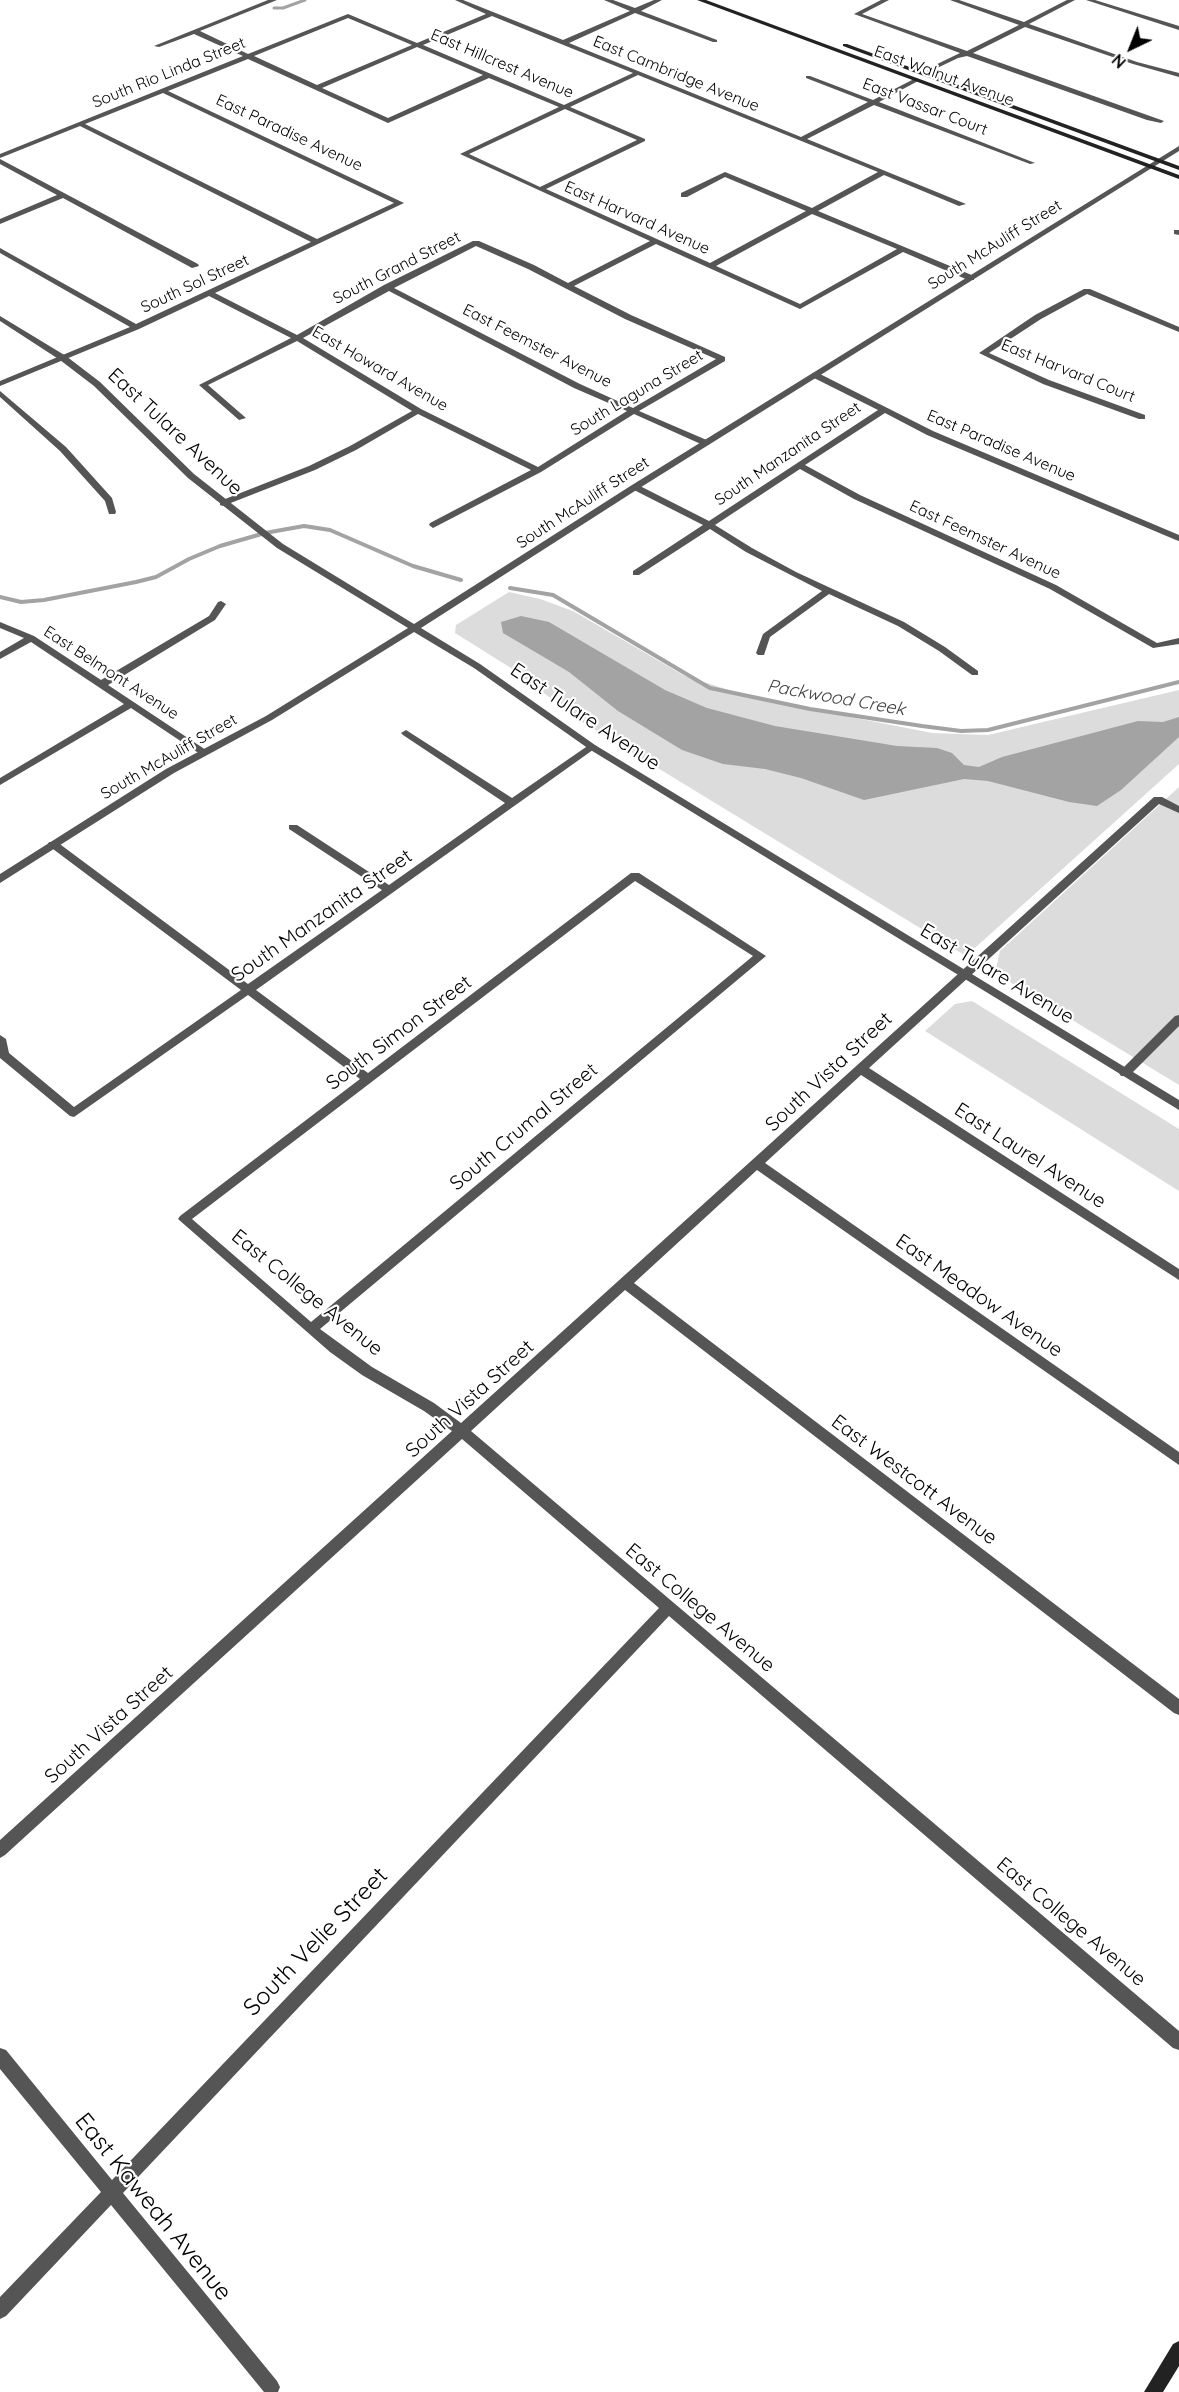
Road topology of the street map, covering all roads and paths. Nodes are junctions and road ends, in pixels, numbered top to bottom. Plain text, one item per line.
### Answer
1 (274, 0) edge
2 (458, 0) edge
3 (607, 0) edge
4 (659, 0) edge
5 (700, 0) edge
6 (717, 0) edge
7 (886, 0) edge
8 (953, 0) edge
9 (1072, 0) edge
10 (1089, 0) edge
11 (635, 11) junction
12 (491, 14) junction
13 (348, 16) joint
14 (780, 22) junction
15 (1023, 25) junction
16 (773, 27) junction
17 (1179, 28) edge
18 (194, 31) junction
19 (716, 41) dead end
20 (563, 43) junction
21 (419, 45) junction
22 (157, 46) dead end
23 (967, 54) junction
24 (247, 56) junction
25 (855, 57) junction
26 (638, 73) junction
27 (927, 74) junction
28 (489, 75) junction
29 (1179, 75) edge
30 (808, 77) dead end
31 (916, 80) junction
32 (316, 88) junction
33 (164, 90) junction
34 (998, 100) junction
35 (873, 102) junction
36 (565, 107) junction
37 (1161, 121) dead end
38 (81, 124) junction
39 (802, 139) junction
40 (1179, 148) edge
41 (0, 156) edge
42 (1158, 160) junction
43 (0, 161) edge
44 (1032, 163) dead end
45 (1148, 166) junction
46 (1179, 168) edge
47 (884, 172) junction
48 (1179, 177) edge
49 (541, 189) junction
50 (63, 195) junction
51 (684, 195) dead end
52 (400, 203) joint
53 (962, 204) dead end
54 (812, 211) junction
55 (0, 222) edge
56 (656, 241) junction
57 (316, 242) junction
58 (903, 249) junction
59 (0, 250) edge
60 (195, 266) dead end
61 (710, 266) junction
62 (971, 279) junction
63 (568, 286) junction
64 (387, 287) junction
65 (208, 292) junction
66 (0, 318) edge
67 (136, 327) junction
68 (1179, 330) edge
69 (297, 338) junction
70 (63, 358) junction
71 (815, 375) junction
72 (0, 384) edge
73 (0, 393) edge
74 (633, 410) junction
75 (884, 410) junction
76 (418, 411) junction
77 (1142, 417) dead end
78 (243, 418) dead end
79 (706, 443) junction
80 (800, 466) junction
81 (538, 470) junction
82 (635, 487) junction
83 (224, 503) junction
84 (112, 512) dead end
85 (433, 525) dead end
86 (710, 525) junction
87 (1179, 538) edge
88 (636, 573) dead end
89 (829, 590) junction
90 (221, 604) dead end
91 (0, 625) edge
92 (414, 628) junction
93 (31, 638) junction
94 (1179, 641) edge
95 (760, 653) dead end
96 (0, 656) edge
97 (975, 673) dead end
98 (102, 684) junction
99 (131, 704) junction
100 (406, 733) dead end
101 (592, 747) junction
102 (203, 752) junction
103 (0, 782) edge
104 (512, 803) junction
105 (1179, 810) edge
106 (293, 827) dead end
107 (53, 844) junction
108 (635, 876) joint
109 (0, 879) edge
110 (389, 890) junction
111 (964, 975) junction
112 (249, 990) junction
113 (1179, 1019) edge
114 (0, 1039) edge
115 (861, 1069) junction
116 (1125, 1073) junction
117 (368, 1079) junction
118 (1179, 1106) edge
119 (757, 1164) junction
120 (184, 1219) joint
121 (1179, 1275) edge
122 (625, 1283) junction
123 (311, 1329) junction
124 (463, 1432) junction
125 (1179, 1459) edge
126 (668, 1608) junction
127 (1179, 1708) edge
128 (0, 1850) edge
129 (1179, 2042) edge
130 (0, 2056) edge
131 (111, 2194) junction
132 (0, 2310) edge
133 (1179, 2350) edge
134 (271, 2387) dead end
135 (1153, 2392) edge

1 - 18 street
2 - 12 street, East Cambridge Avenue
3 - 11 street
4 - 11 street
5 - 16 main road, East Walnut Avenue
6 - 14 main road, East Walnut Avenue
7 - 23 street
8 - 15 street
9 - 15 street
10 - 17 street
11 - 19 street
11 - 20 street
12 - 20 street, East Cambridge Avenue
12 - 21 street
13 - 21 street, East Hillcrest Avenue
13 - 24 street, South Rio Linda Street
14 - 16 main road
14 - 27 main road, East Walnut Avenue
15 - 23 street
15 - 29 street
16 - 25 main road, East Walnut Avenue
18 - 22 street
18 - 24 street
20 - 26 street, East Cambridge Avenue
21 - 28 street, East Hillcrest Avenue
21 - 32 street
23 - 27 street
23 - 37 street
24 - 32 street
24 - 33 street, South Rio Linda Street
25 - 27 main road
25 - 31 main road, East Walnut Avenue
26 - 36 street
26 - 39 street, East Cambridge Avenue
27 - 34 main road, East Walnut Avenue
28 - 32 street
28 - 36 street, East Hillcrest Avenue
30 - 35 street, East Vassar Court
31 - 34 main road
31 - 35 street
31 - 45 main road, East Walnut Avenue
33 - 38 street, South Rio Linda Street
33 - 52 street, East Paradise Avenue
34 - 42 main road, East Walnut Avenue
35 - 39 street
35 - 44 street, East Vassar Court
36 - 49 street, East Harvard Avenue
36 - 49 street, East Hillcrest Avenue
38 - 41 street, South Rio Linda Street
38 - 57 street
39 - 47 street, East Cambridge Avenue
40 - 42 street, South McAuliff Street
42 - 45 street, South McAuliff Street
42 - 46 main road, East Walnut Avenue
43 - 50 street
45 - 48 main road, East Walnut Avenue
45 - 62 street, South McAuliff Street
47 - 53 street, East Cambridge Avenue
47 - 54 street
49 - 56 street, East Harvard Avenue
50 - 55 street
50 - 60 street
51 - 54 street
52 - 57 street, South Sol Street
54 - 58 street
54 - 61 street
56 - 61 street, East Harvard Avenue
56 - 63 street
57 - 65 street, South Sol Street
58 - 61 street, East Harvard Avenue
58 - 62 street
59 - 67 street
62 - 71 street, South McAuliff Street
63 - 64 street, South Grand Street
63 - 74 street, South Laguna Street
64 - 69 street, South Grand Street
64 - 74 street, East Feemster Avenue
65 - 67 street, South Sol Street
65 - 69 street, East Howard Avenue
66 - 70 street, East Tulare Avenue
67 - 70 street, South Sol Street
68 - 77 street, East Harvard Court
69 - 76 street, East Howard Avenue
69 - 78 street, South Grand Street
70 - 72 street, South Sol Street
70 - 83 street, East Tulare Avenue
71 - 75 street, East Paradise Avenue
71 - 79 street, South McAuliff Street
73 - 84 street
74 - 79 street, East Feemster Avenue
74 - 81 street, South Laguna Street
75 - 80 street, South Manzanita Street
75 - 87 street, East Paradise Avenue
76 - 81 street, East Howard Avenue
76 - 83 street
79 - 82 street, South McAuliff Street
80 - 86 street, South Manzanita Street
80 - 94 street, East Feemster Avenue
81 - 85 street, South Laguna Street
82 - 86 street
82 - 92 street, South McAuliff Street
83 - 92 street, East Tulare Avenue
86 - 88 street, South Manzanita Street
86 - 89 street
89 - 95 street
89 - 97 street
90 - 98 street
91 - 93 street, East Belmont Avenue
92 - 101 street, East Tulare Avenue
92 - 102 street, South McAuliff Street
93 - 96 street
93 - 98 street, East Belmont Avenue
98 - 99 street, East Belmont Avenue
99 - 102 street, East Belmont Avenue
99 - 103 street
100 - 104 street
101 - 104 street, South Manzanita Street
101 - 111 street, East Tulare Avenue
102 - 107 street, South McAuliff Street
104 - 110 street, South Manzanita Street
105 - 111 street, South Vista Street
106 - 110 street
107 - 109 street, South McAuliff Street
107 - 112 street
108 - 117 street, South Simon Street
108 - 123 street, South Crumal Street
110 - 112 street, South Manzanita Street
111 - 115 street, South Vista Street
111 - 116 street, East Tulare Avenue
112 - 114 street, South Manzanita Street
112 - 117 street
113 - 116 street
115 - 119 street, South Vista Street
115 - 121 street, East Laurel Avenue
116 - 118 street, East Tulare Avenue
117 - 120 street, South Simon Street
119 - 122 street, South Vista Street
119 - 125 street, East Meadow Avenue
120 - 123 street, East College Avenue
122 - 124 street, South Vista Street
122 - 127 street, East Westcott Avenue
123 - 124 street, East College Avenue
124 - 126 street, East College Avenue
124 - 128 street, South Vista Street
126 - 129 street, East College Avenue
126 - 131 street, South Velie Street
130 - 131 street, East Kaweah Avenue
131 - 132 street, South Velie Street
131 - 134 street, East Kaweah Avenue
133 - 135 main road

